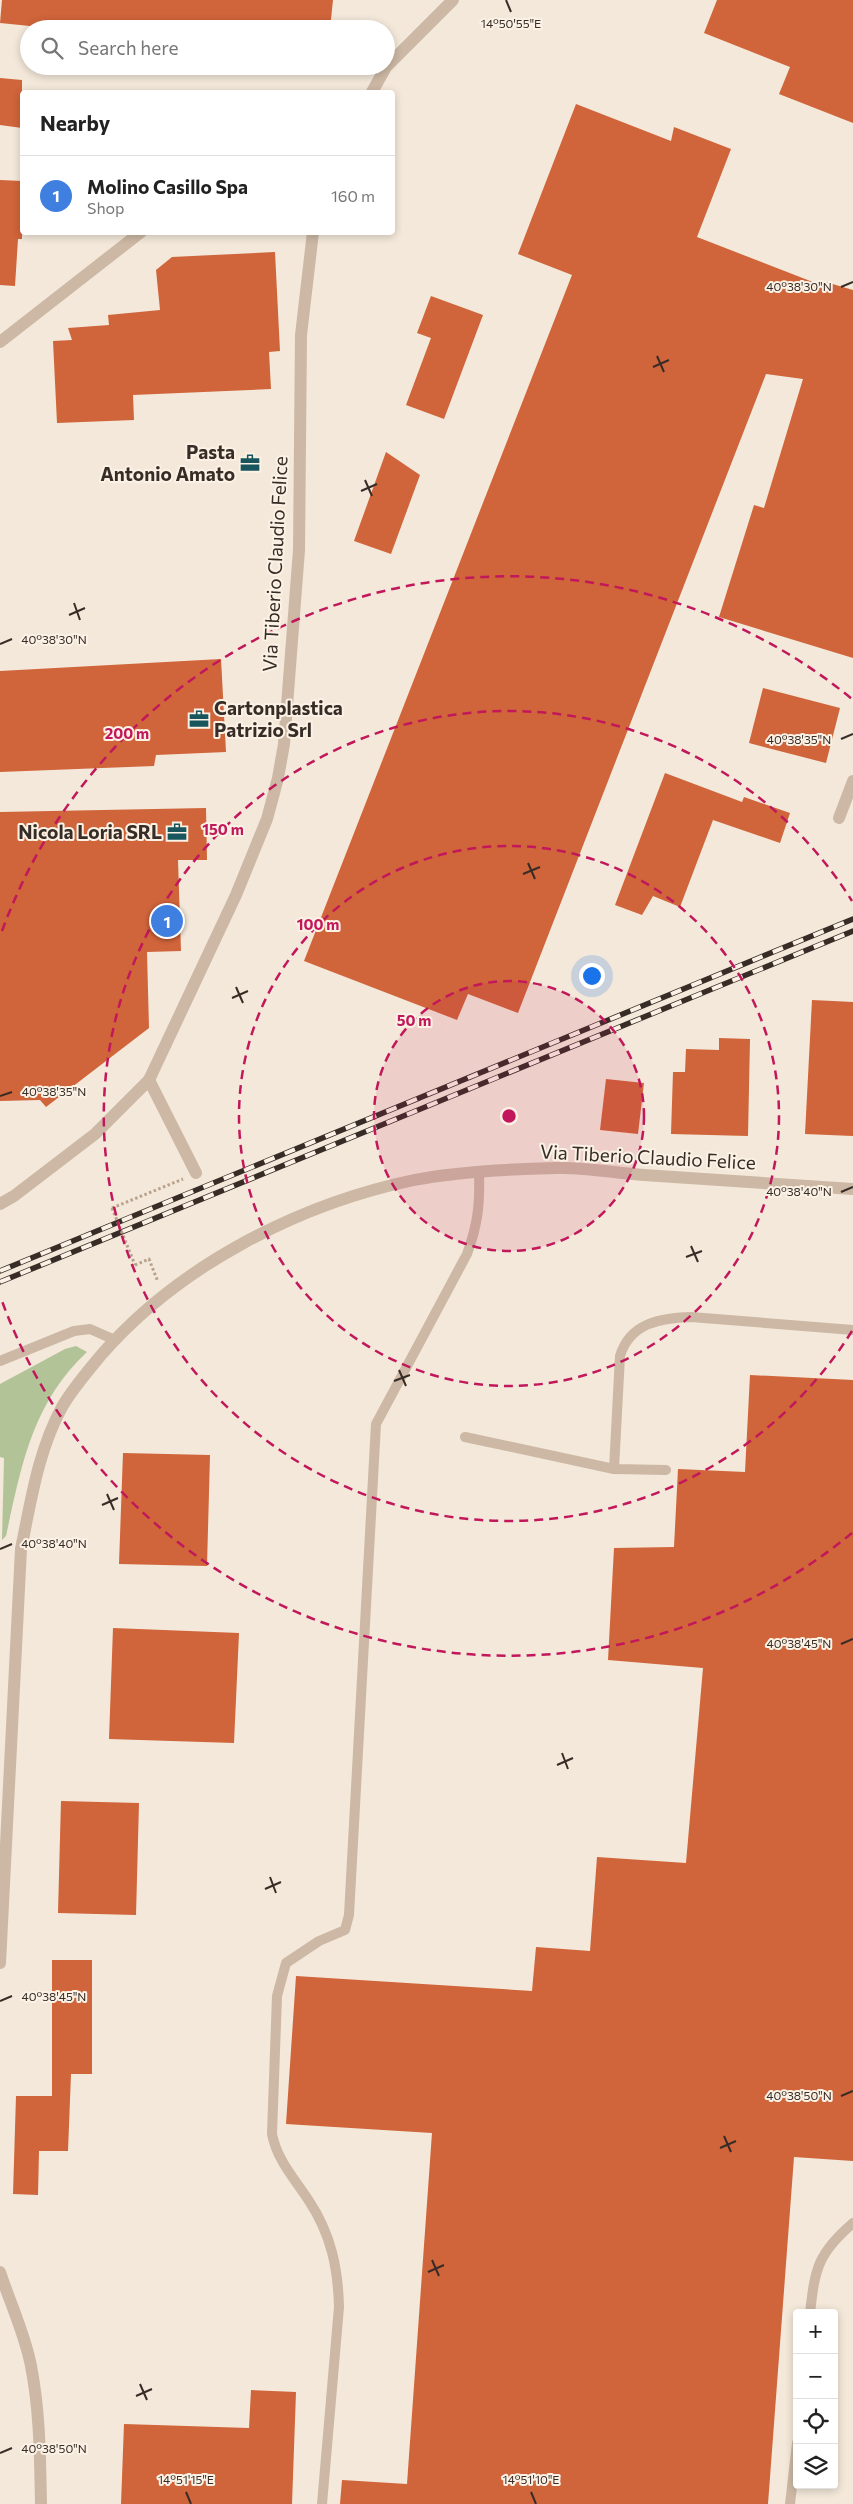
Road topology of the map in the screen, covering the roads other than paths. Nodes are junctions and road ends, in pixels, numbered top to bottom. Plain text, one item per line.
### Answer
1 (453, 0) edge
2 (395, 58) edge
3 (382, 75) edge
4 (373, 90) edge
5 (137, 235) edge
6 (313, 235) edge
7 (0, 342) edge
8 (853, 781) edge
9 (839, 818) dead end
10 (149, 1080) junction
11 (479, 1172) junction
12 (196, 1173) road end
13 (853, 1188) edge
14 (0, 1204) edge
15 (853, 1330) edge
16 (115, 1340) junction
17 (0, 1361) edge
18 (465, 1437) dead end
19 (614, 1469) junction
20 (666, 1470) dead end
21 (0, 1963) edge
22 (853, 2223) edge
23 (1, 2276) edge
24 (811, 2309) edge
25 (797, 2444) edge
26 (41, 2504) edge
27 (322, 2504) edge
28 (790, 2504) edge

1 - 2 street
3 - 4 street
5 - 7 street
6 - 10 street, Via Tiberio Claudio Felice
8 - 9 street
10 - 12 street
10 - 14 street, Via Tiberio Claudio Felice
11 - 13 street, Via Tiberio Claudio Felice
11 - 16 street, Via Tiberio Claudio Felice
11 - 27 lane
15 - 19 lane
16 - 17 lane
16 - 21 street, Via Tiberio Claudio Felice
18 - 19 lane
19 - 20 lane
22 - 24 lane
23 - 26 street
25 - 28 lane

